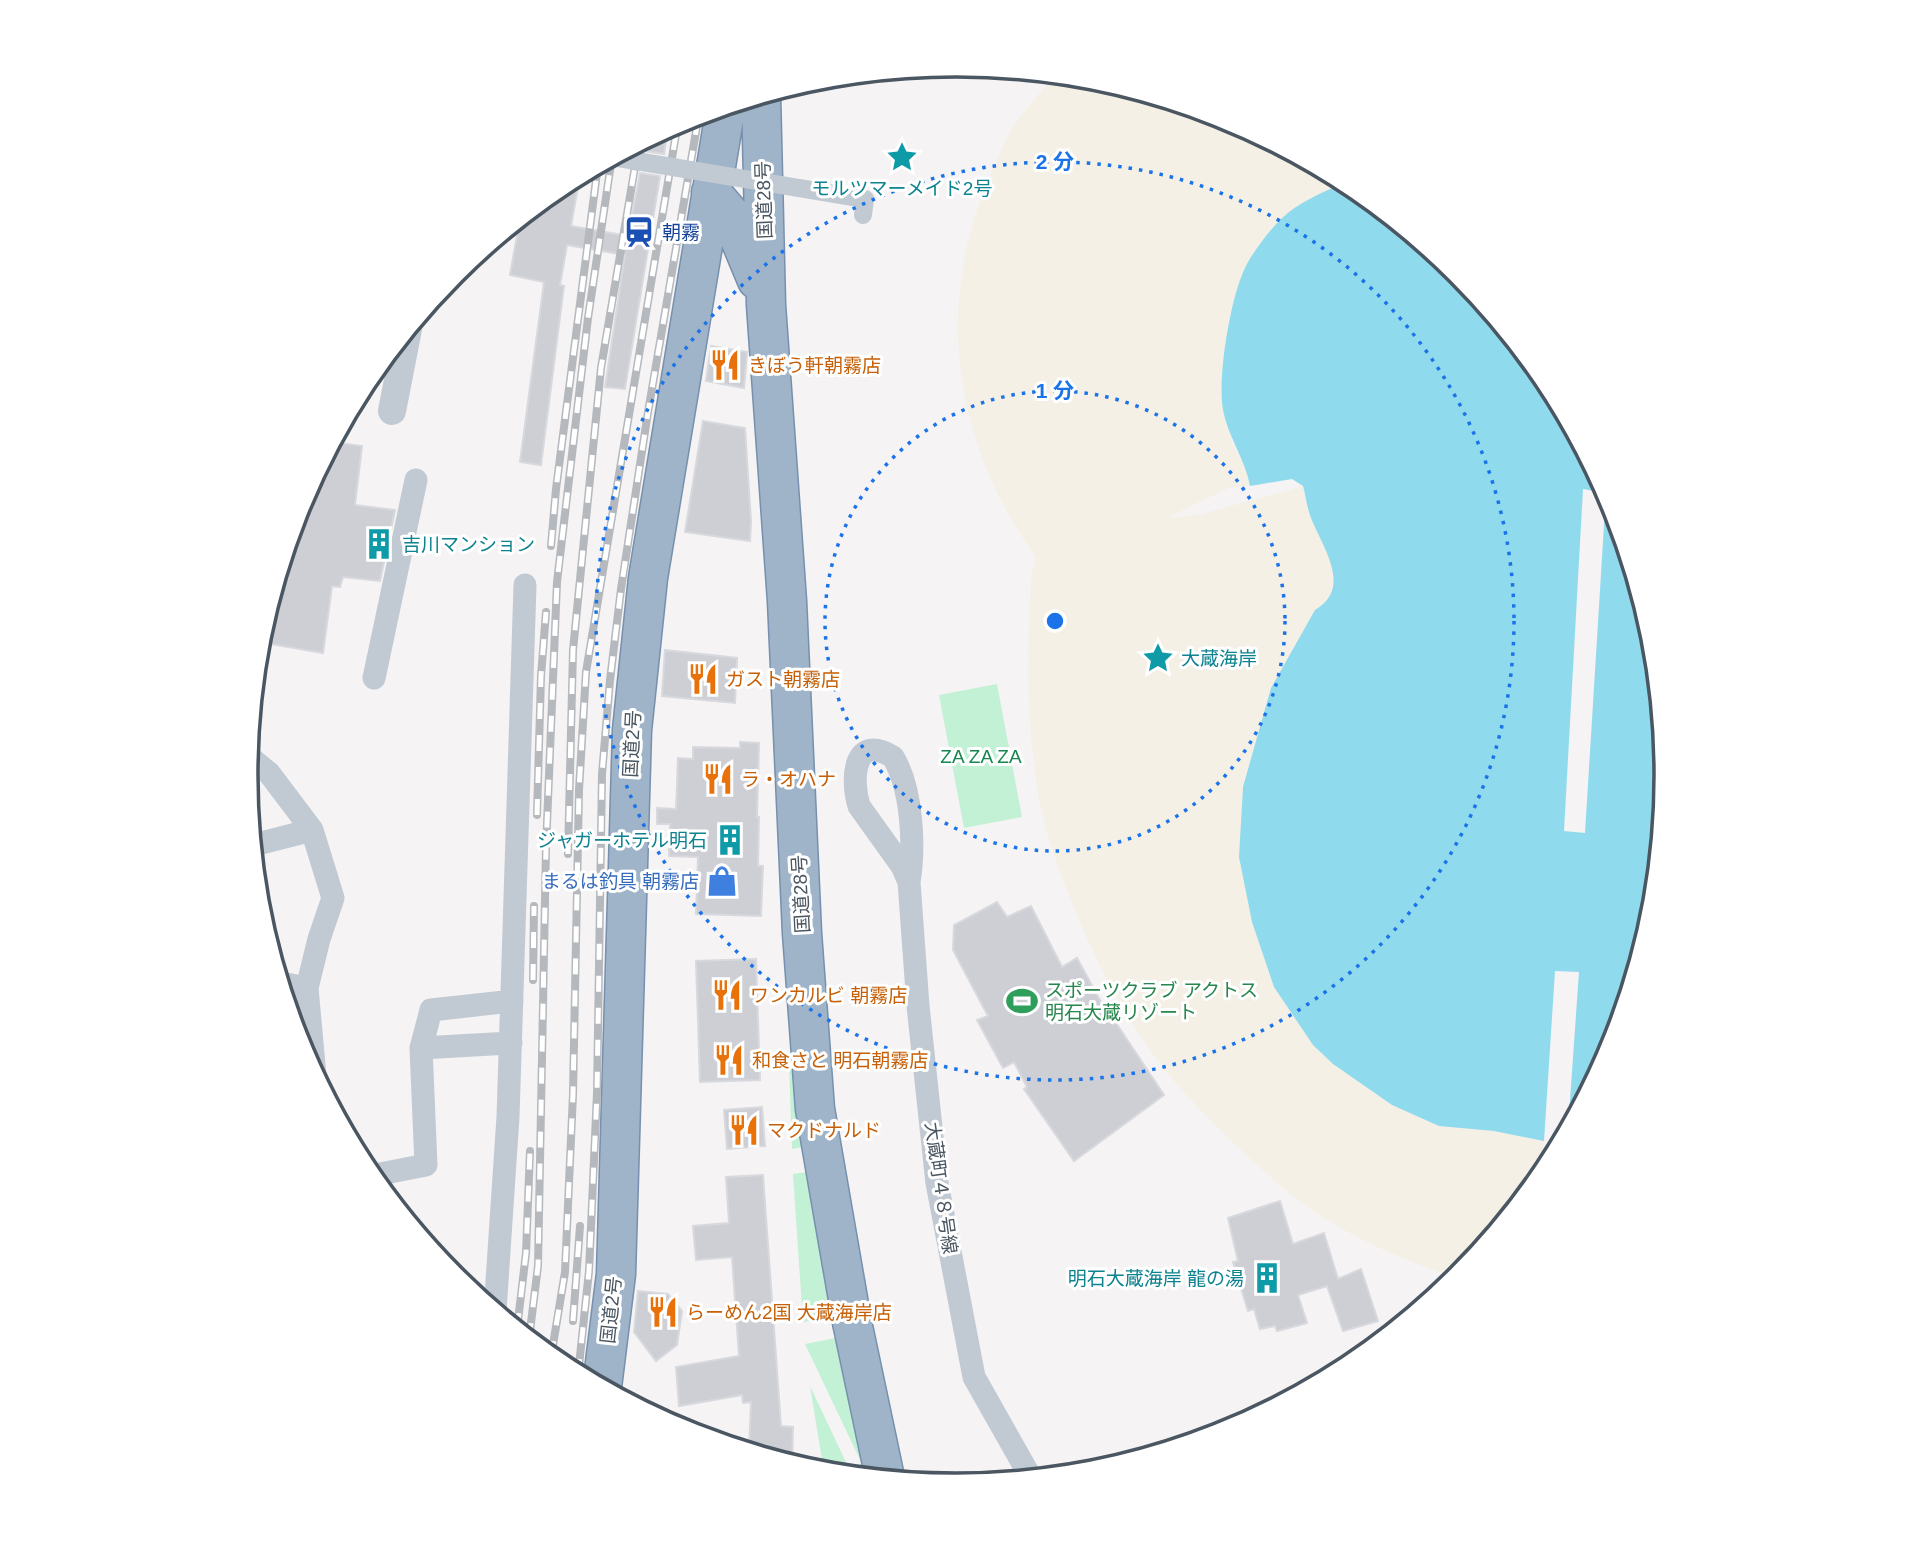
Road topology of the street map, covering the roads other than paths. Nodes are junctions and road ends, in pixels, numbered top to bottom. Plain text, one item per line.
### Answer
1 (761, 105) edge
2 (724, 117) edge
3 (628, 160) edge
4 (711, 192) junction
5 (863, 215) dead end
6 (697, 274) junction
7 (760, 289) junction
8 (404, 347) edge
9 (392, 411) dead end
10 (416, 480) dead end
11 (525, 585) dead end
12 (374, 678) dead end
13 (258, 764) edge
14 (312, 830) junction
15 (261, 843) edge
16 (909, 882) junction
17 (291, 986) edge
18 (307, 988) junction
19 (512, 1001) junction
20 (312, 1043) edge
21 (511, 1043) junction
22 (421, 1048) junction
23 (383, 1173) edge
24 (496, 1300) edge
25 (603, 1377) edge
26 (883, 1469) edge
27 (1026, 1469) edge

1 - 7 highway, 国道28号
2 - 4 highway, 国道2号
3 - 5 street, bridge
4 - 6 highway, 国道2号
4 - 7 highway, 国道28号
6 - 7 highway
6 - 25 highway, 国道2号
7 - 26 highway, 国道28号
8 - 9 street
10 - 12 street
11 - 19 street
13 - 14 street
14 - 15 street
14 - 18 street
16 - 16 street, 大蔵町４８号線
16 - 27 street, 大蔵町４８号線
17 - 18 street
18 - 20 street
19 - 21 street
19 - 22 street
21 - 22 street
21 - 24 street
22 - 23 street

